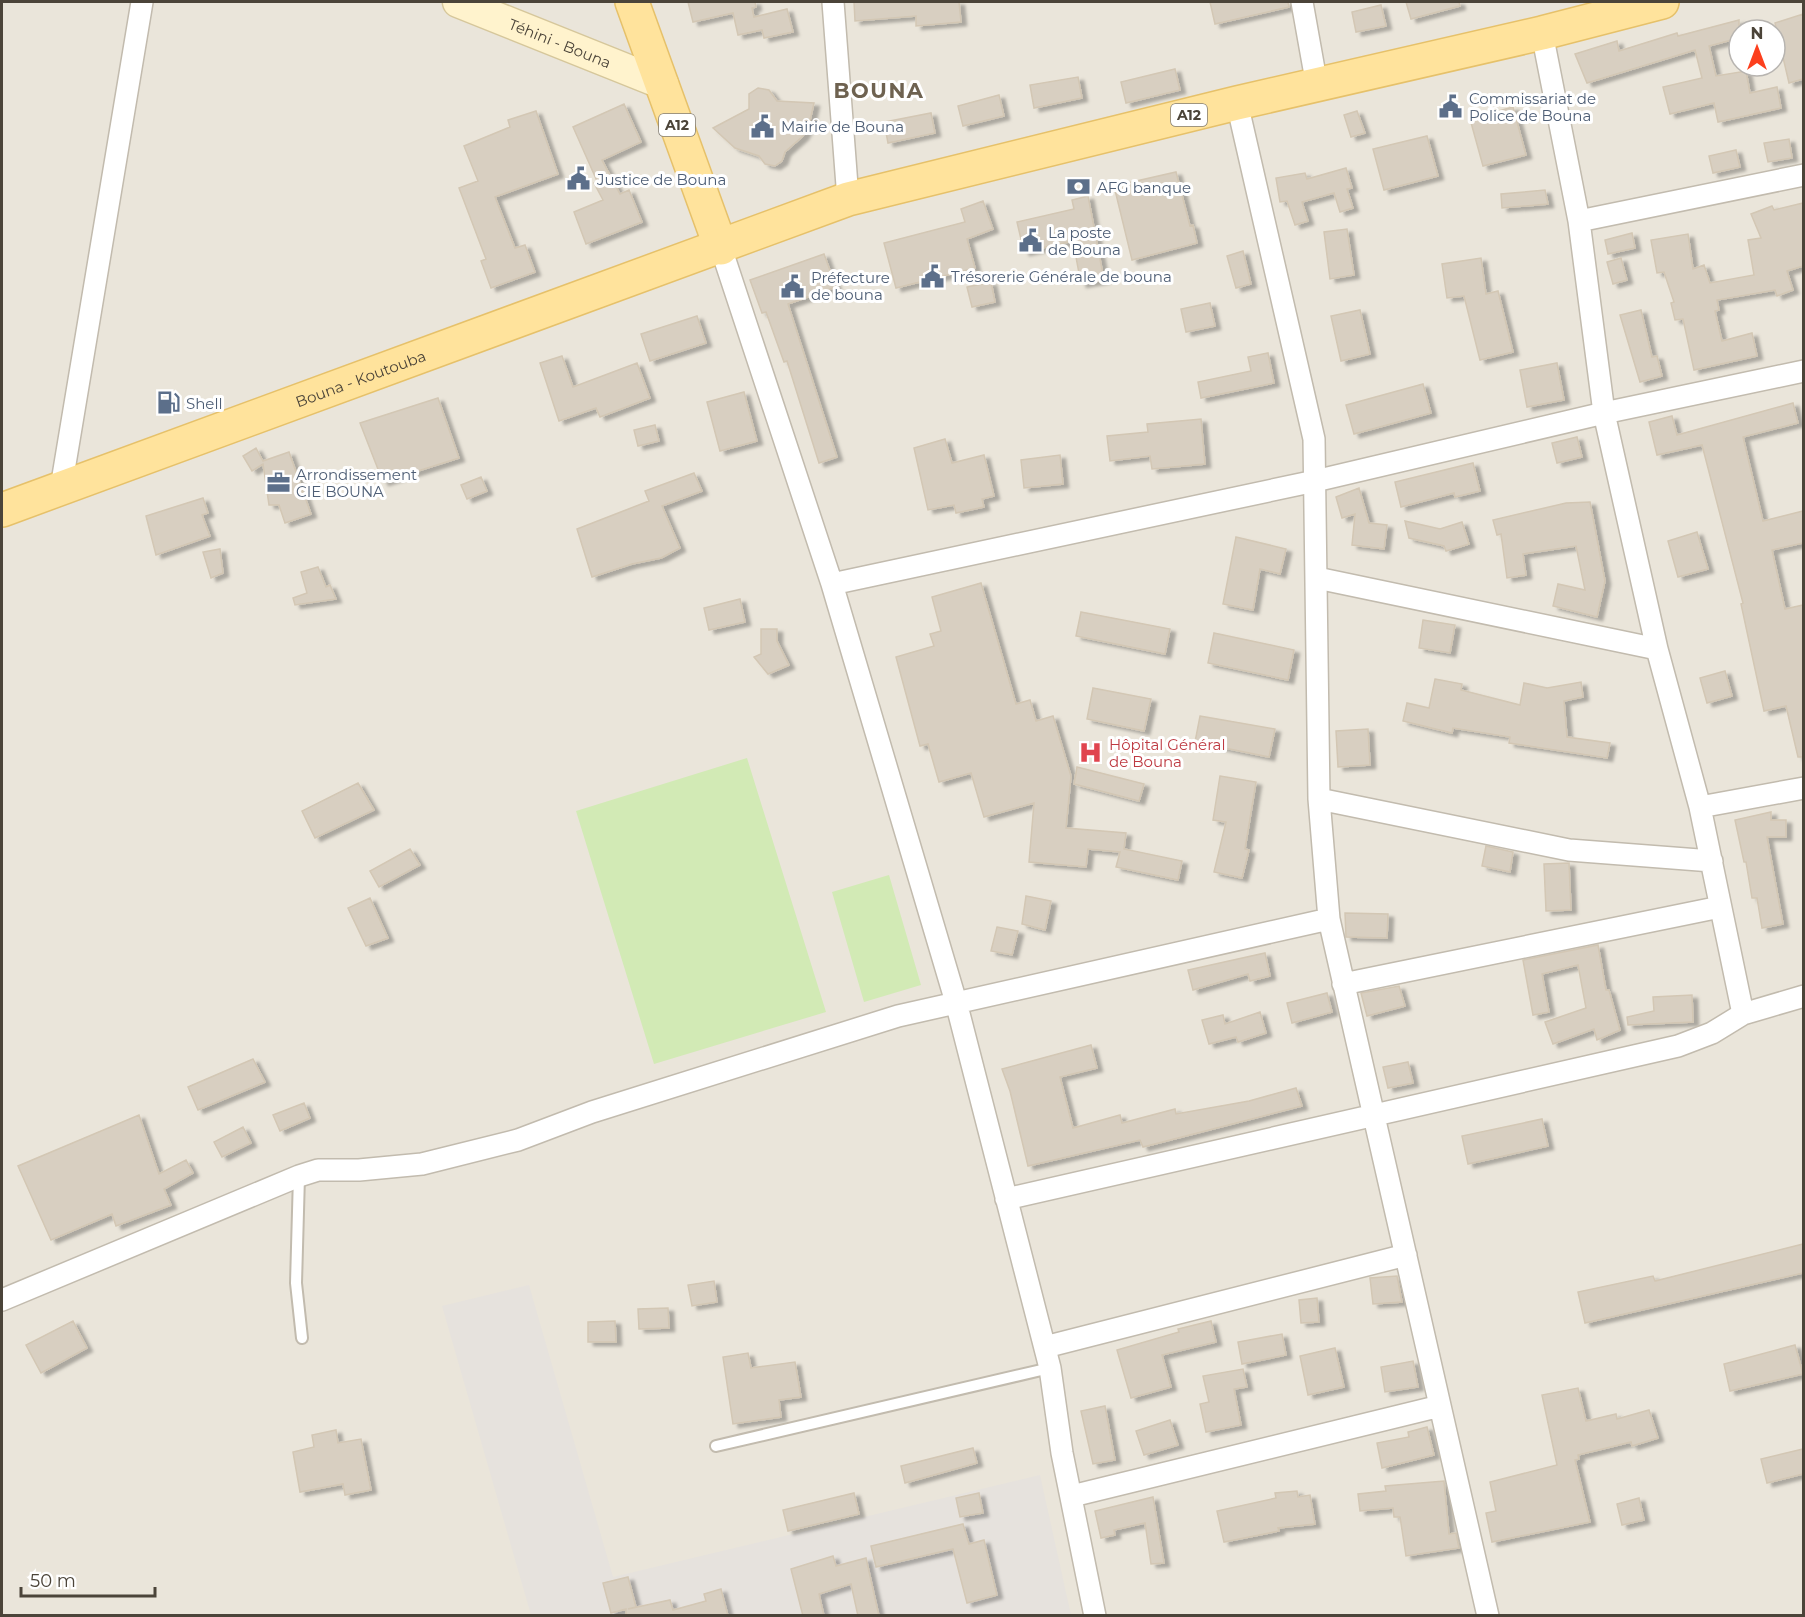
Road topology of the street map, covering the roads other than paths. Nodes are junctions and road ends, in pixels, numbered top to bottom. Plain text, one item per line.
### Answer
1 (142, 2) edge
2 (458, 2) edge
3 (632, 2) edge
4 (832, 2) edge
5 (1302, 2) edge
6 (1645, 4) edge
7 (1542, 33) junction
8 (663, 84) junction
9 (1317, 86) junction
10 (1237, 104) junction
11 (1803, 175) edge
12 (848, 199) junction
13 (1579, 221) junction
14 (721, 248) junction
15 (1803, 371) edge
16 (1604, 413) junction
17 (1315, 481) junction
18 (62, 488) junction
19 (2, 510) edge
20 (1317, 578) junction
21 (832, 584) junction
22 (1657, 649) junction
23 (1803, 788) edge
24 (1319, 799) junction
25 (1700, 807) junction
26 (1712, 861) junction
27 (1720, 907) junction
28 (1329, 920) junction
29 (1343, 984) junction
30 (1803, 996) edge
31 (956, 1002) junction
32 (1743, 1014) junction
33 (1374, 1117) junction
34 (299, 1176) junction
35 (1006, 1199) junction
36 (1406, 1255) junction
37 (2, 1300) edge
38 (302, 1338) dead end
39 (1045, 1347) junction
40 (1050, 1368) junction
41 (1440, 1406) junction
42 (716, 1446) dead end
43 (1072, 1496) junction
44 (1095, 1616) edge
45 (1488, 1616) edge

1 - 18 street
2 - 8 street, Téhini - Bouna
3 - 8 main road, A12
4 - 12 street
5 - 9 street
6 - 7 main road, A12
7 - 9 main road, A12
7 - 13 street
8 - 14 main road, A12
9 - 10 main road, A12
10 - 12 main road, A12
10 - 17 street
11 - 13 street
12 - 14 main road, A12
13 - 16 street
14 - 18 main road, Bouna - Koutouba
14 - 21 street
15 - 16 street
16 - 17 street
16 - 22 street
17 - 20 street
17 - 21 street
18 - 19 main road, Bouna - Koutouba
20 - 22 street
20 - 24 street
21 - 31 street
22 - 25 street
23 - 25 street
24 - 26 street
24 - 28 street
25 - 26 street
26 - 27 street
27 - 29 street
27 - 32 street
28 - 29 street
28 - 31 street
29 - 33 street
30 - 32 street
31 - 34 street
31 - 35 street
32 - 33 street
33 - 35 street
33 - 36 street
34 - 37 street
34 - 38 lane
35 - 39 street
36 - 39 street
36 - 41 street
39 - 40 street
40 - 42 lane
40 - 43 street
41 - 43 street
41 - 45 street
43 - 44 street

